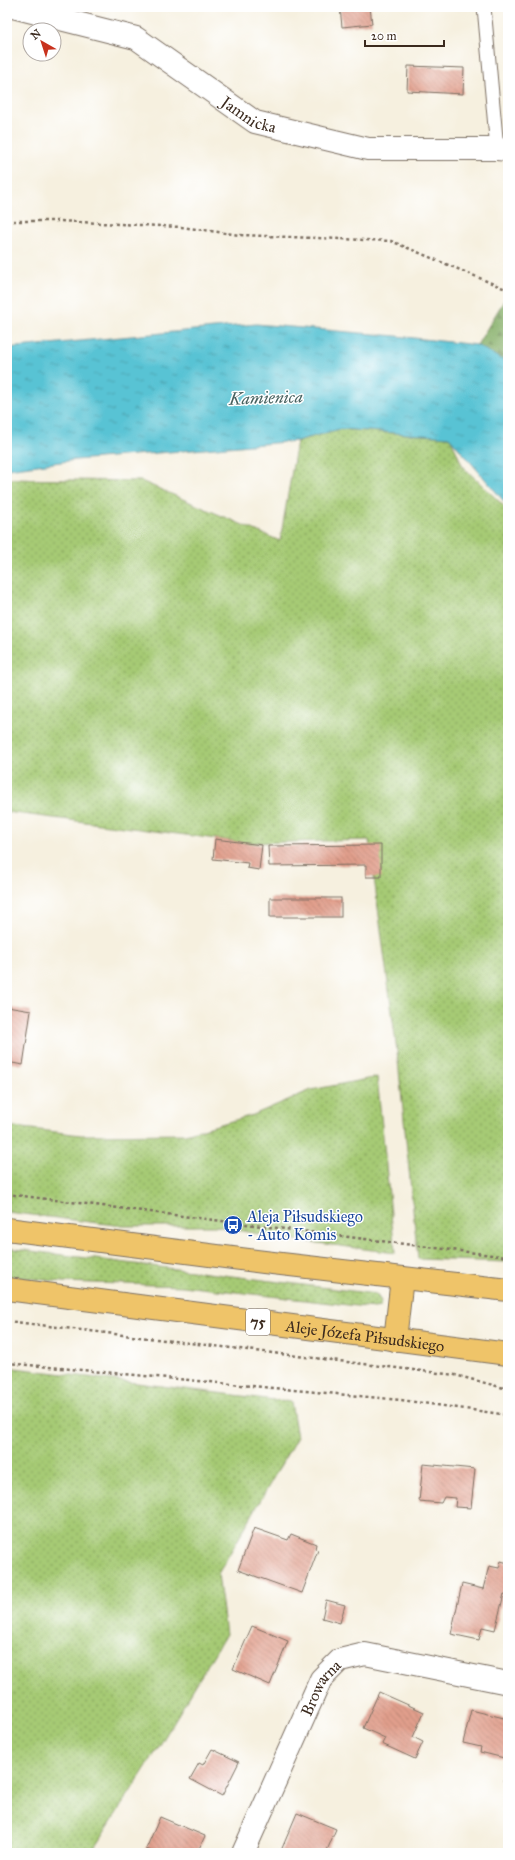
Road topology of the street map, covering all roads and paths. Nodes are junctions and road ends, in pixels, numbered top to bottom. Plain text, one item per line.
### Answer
1 (13, 7) edge
2 (484, 7) edge
3 (502, 150) edge
4 (7, 221) edge
5 (508, 290) edge
6 (7, 1194) edge
7 (7, 1229) edge
8 (508, 1257) edge
9 (402, 1278) junction
10 (7, 1289) edge
11 (508, 1290) edge
12 (7, 1321) edge
13 (395, 1340) junction
14 (508, 1354) edge
15 (7, 1363) edge
16 (508, 1389) edge
17 (508, 1415) edge
18 (508, 1683) edge
19 (243, 1853) edge

1 - 3 street, Jamnicka
2 - 3 lane
4 - 5 path
6 - 8 path
7 - 9 main road
9 - 11 main road
9 - 13 main road
10 - 13 main road, Aleje Józefa Piłsudskiego / 75
12 - 16 path
13 - 14 main road, Aleje Józefa Piłsudskiego / 75
15 - 17 path
18 - 19 street, Browarna

